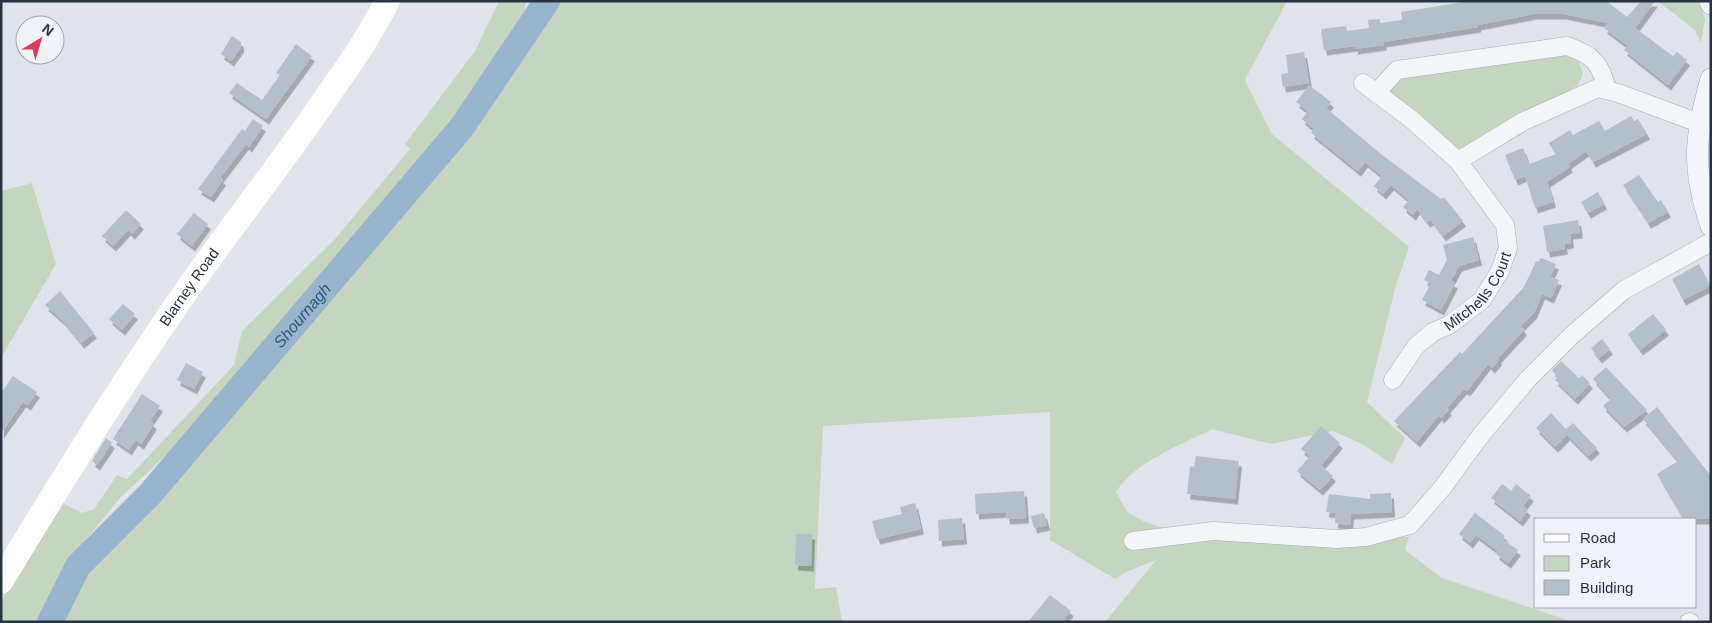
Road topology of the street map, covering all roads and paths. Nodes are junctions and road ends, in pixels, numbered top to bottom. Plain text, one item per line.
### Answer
1 (387, 1) edge
2 (1711, 79) edge
3 (1607, 90) junction
4 (1699, 123) junction
5 (1458, 161) junction
6 (1711, 226) edge
7 (1711, 242) edge
8 (1393, 380) dead end
9 (1133, 541) dead end
10 (1, 581) edge

1 - 10 main road, Blarney Road
2 - 4 street
3 - 4 street
3 - 5 street
3 - 5 street, Mitchells Court
4 - 6 street
5 - 8 street, Mitchells Court
7 - 9 street

